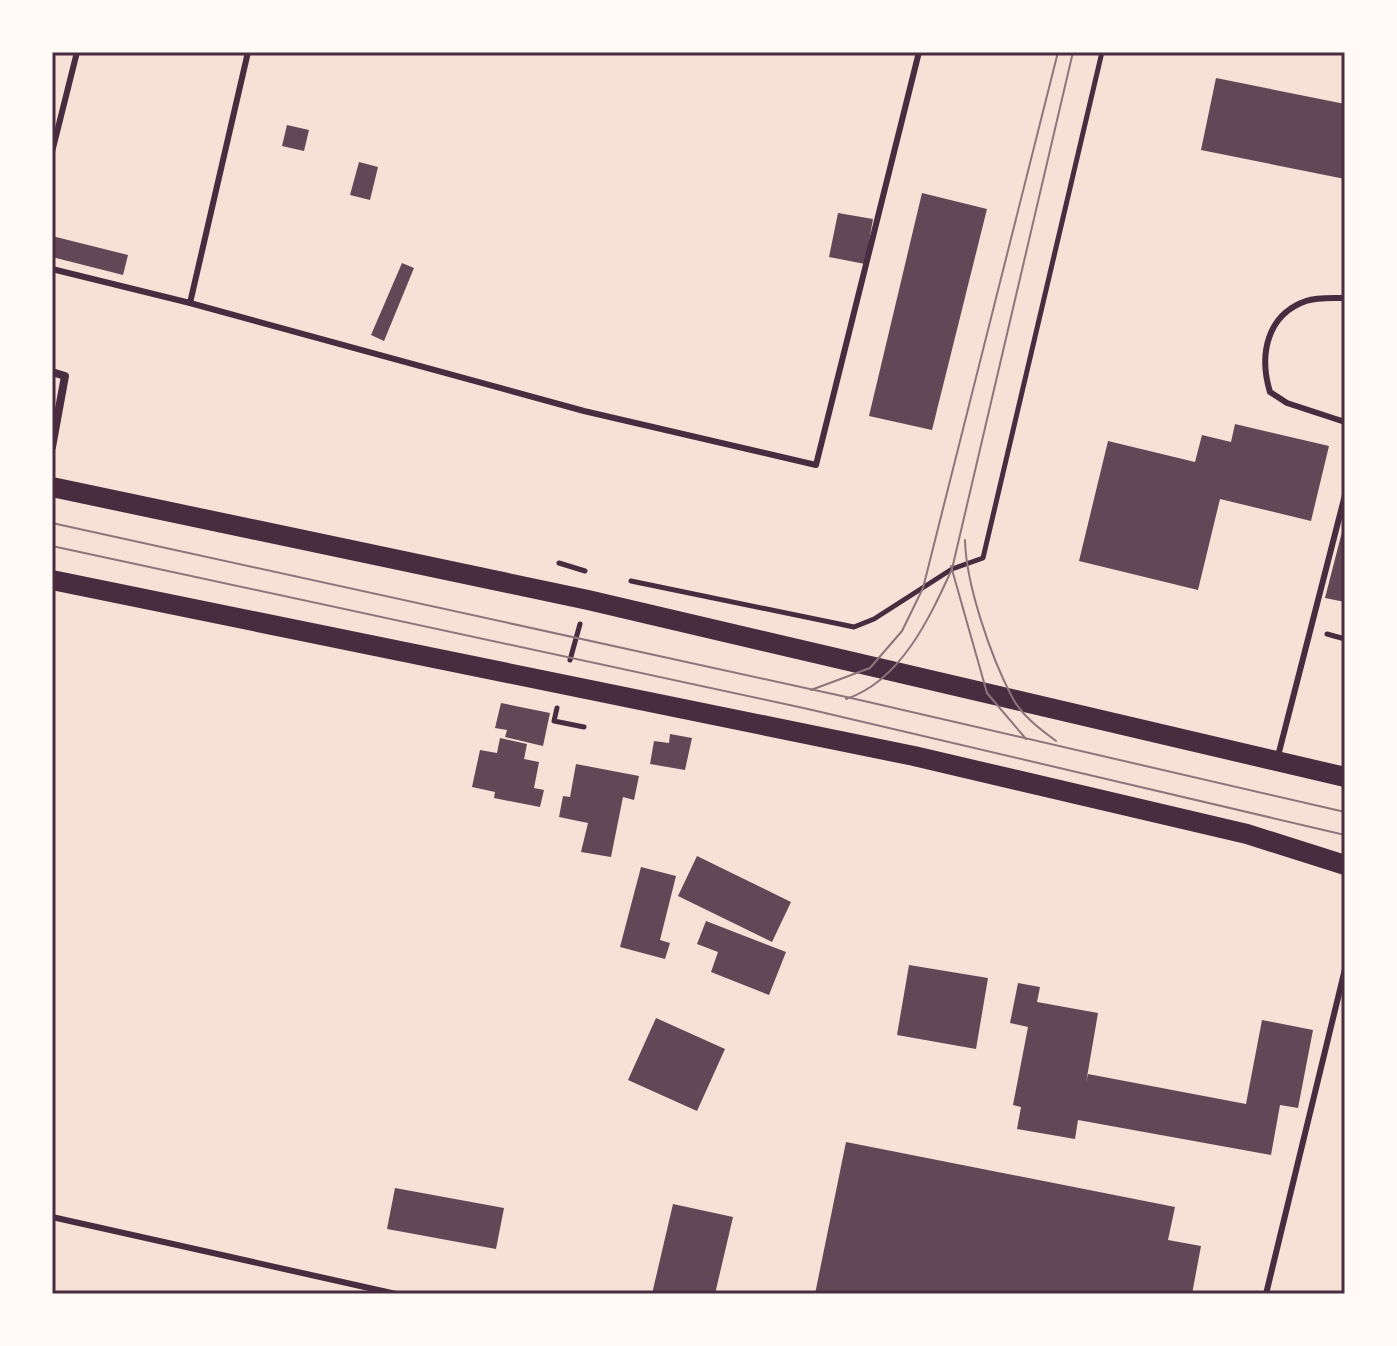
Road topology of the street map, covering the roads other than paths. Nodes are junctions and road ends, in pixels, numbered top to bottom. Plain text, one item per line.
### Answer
1 (77, 52) edge
2 (248, 52) edge
3 (919, 52) edge
4 (52, 152) edge
5 (52, 269) edge
6 (1345, 298) edge
7 (190, 303) junction
8 (52, 372) edge
9 (1345, 422) edge
10 (52, 447) edge
11 (52, 487) edge
12 (1345, 495) edge
13 (52, 580) edge
14 (1276, 763) junction
15 (1345, 777) edge
16 (1345, 865) edge
17 (1345, 969) edge
18 (52, 1217) edge
19 (396, 1294) edge
20 (1266, 1294) edge

1 - 4 lane
2 - 7 lane
3 - 7 lane
5 - 7 lane
6 - 9 lane
8 - 10 street
11 - 14 main road
12 - 14 lane
13 - 16 main road
14 - 15 main road
17 - 20 lane
18 - 19 lane

